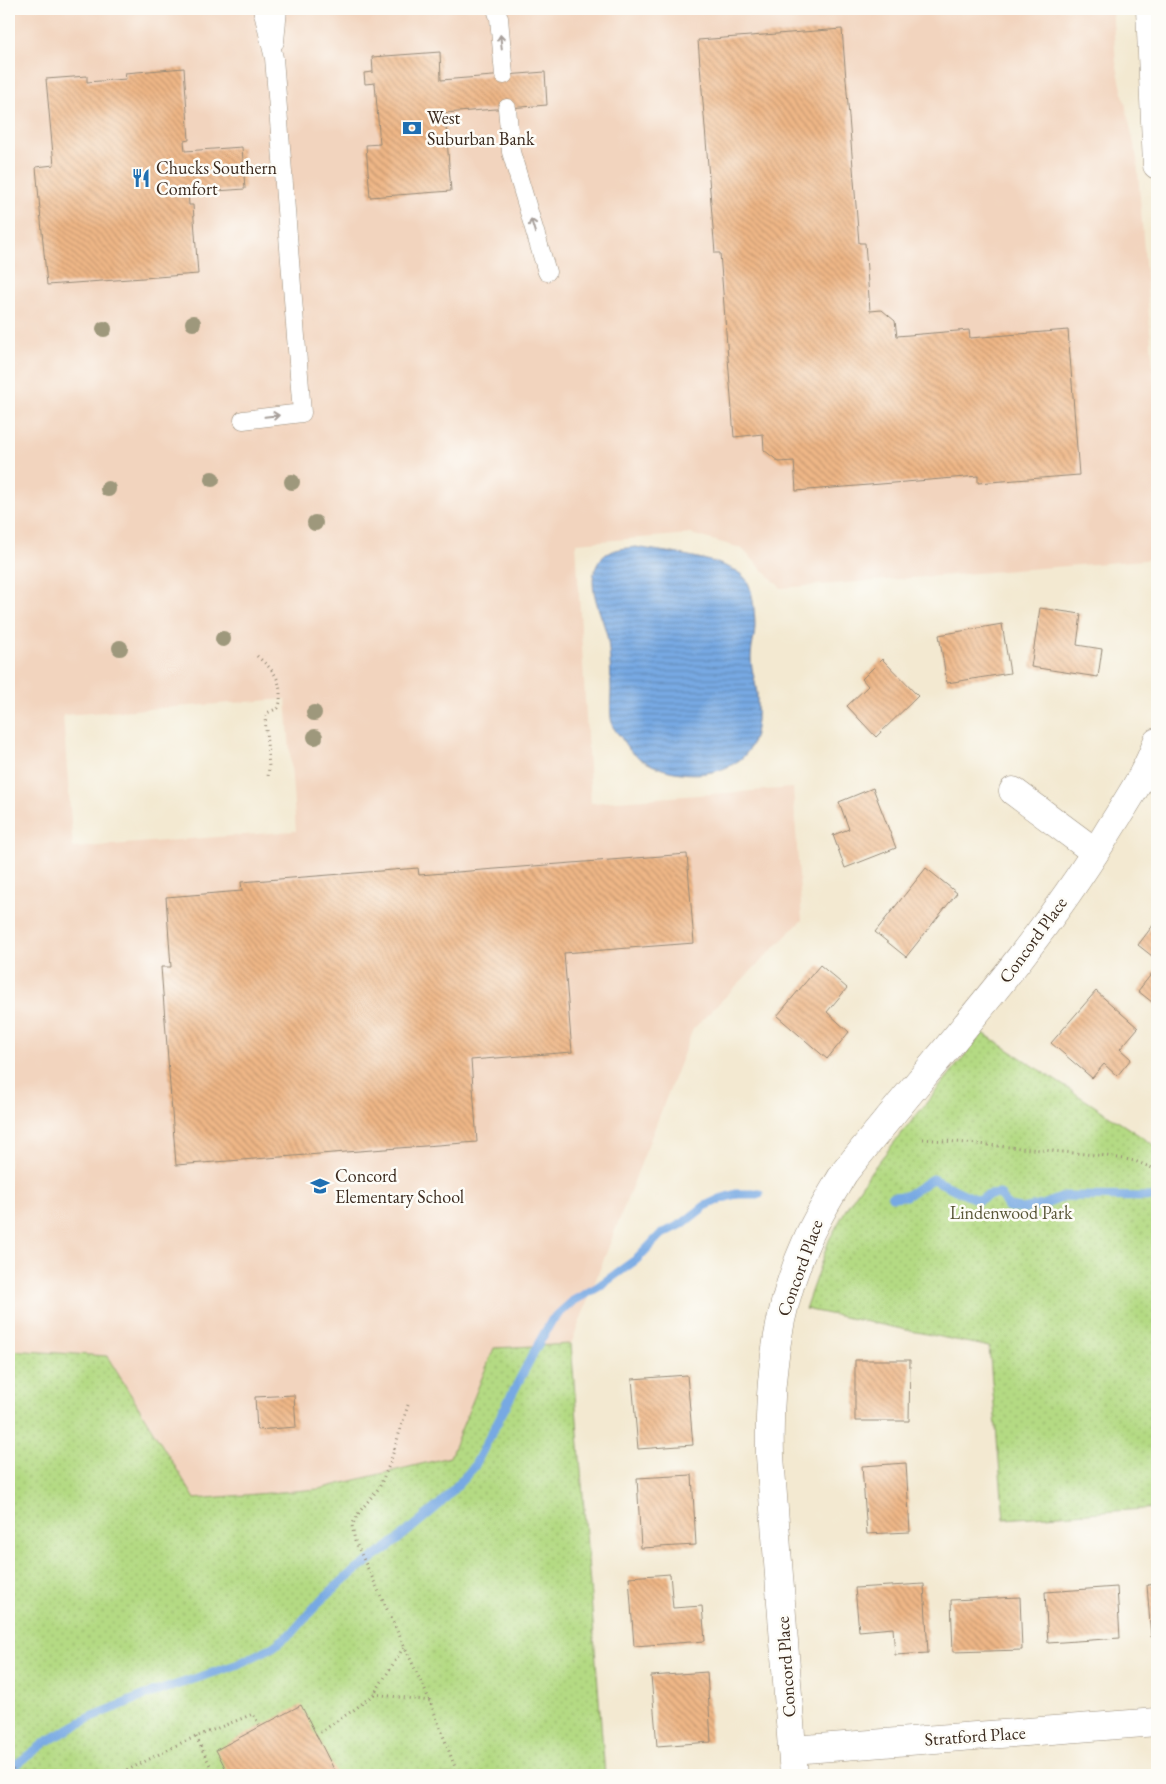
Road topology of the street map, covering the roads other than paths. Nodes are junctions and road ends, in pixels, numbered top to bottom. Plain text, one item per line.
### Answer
1 (262, 9) edge
2 (278, 9) edge
3 (496, 9) edge
4 (1150, 9) edge
5 (274, 58) junction
6 (504, 75) dead end
7 (507, 108) dead end
8 (1156, 111) edge
9 (1157, 165) edge
10 (547, 272) dead end
11 (243, 420) dead end
12 (1157, 742) edge
13 (1013, 791) dead end
14 (1095, 852) junction
15 (1157, 1722) edge
16 (793, 1762) edge

1 - 5 lane
2 - 5 lane
6 -> 3 lane
4 - 8 street
11 -> 5 lane
10 -> 7 lane
8 - 9 street
12 - 14 street, Concord Place
13 - 14 street
14 - 16 street, Concord Place
15 - 16 street, Stratford Place

